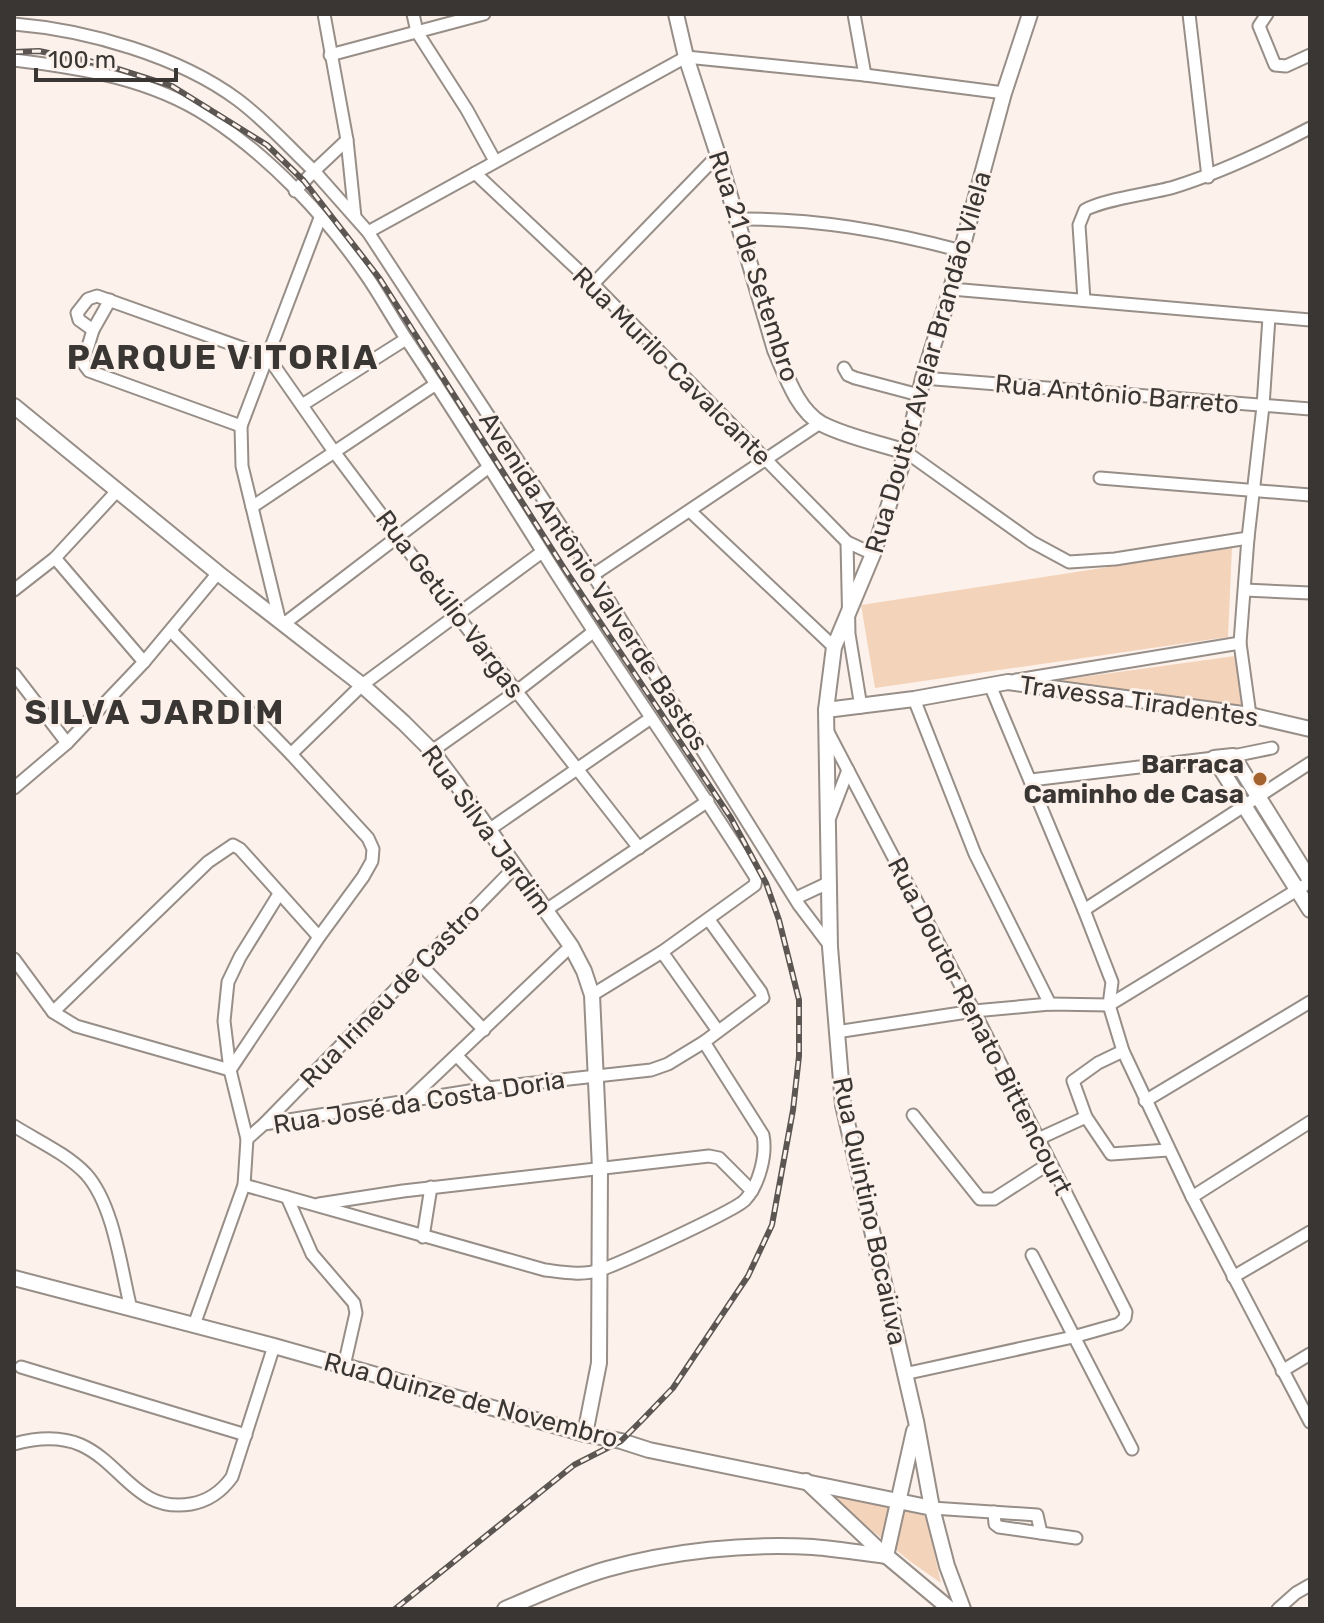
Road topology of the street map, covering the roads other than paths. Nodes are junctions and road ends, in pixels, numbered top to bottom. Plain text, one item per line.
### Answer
1 (324, 14) edge
2 (413, 14) edge
3 (484, 14) edge
4 (676, 14) edge
5 (854, 14) edge
6 (1030, 14) edge
7 (1189, 14) edge
8 (1267, 14) edge
9 (14, 24) edge
10 (417, 32) junction
11 (330, 55) junction
12 (1310, 55) edge
13 (686, 57) junction
14 (14, 60) edge
15 (865, 75) junction
16 (1004, 93) junction
17 (1310, 128) edge
18 (347, 140) junction
19 (718, 155) junction
20 (495, 161) junction
21 (314, 171) junction
22 (475, 173) junction
23 (1208, 177) junction
24 (295, 191) junction
25 (355, 217) junction
26 (320, 218) junction
27 (737, 219) junction
28 (368, 232) junction
29 (962, 251) junction
30 (593, 284) junction
31 (951, 289) junction
32 (110, 300) junction
33 (1084, 300) junction
34 (1269, 317) junction
35 (1310, 320) edge
36 (93, 330) junction
37 (406, 339) junction
38 (268, 357) junction
39 (844, 368) dead end
40 (923, 378) junction
41 (436, 384) junction
42 (919, 395) junction
43 (302, 405) junction
44 (1263, 406) junction
45 (1310, 409) edge
46 (16, 411) edge
47 (820, 423) junction
48 (241, 426) junction
49 (906, 452) junction
50 (335, 453) junction
51 (765, 461) junction
52 (489, 467) junction
53 (1100, 478) dead end
54 (117, 491) junction
55 (1254, 491) junction
56 (1310, 495) edge
57 (252, 507) junction
58 (690, 511) junction
59 (398, 536) junction
60 (1248, 538) junction
61 (847, 542) junction
62 (542, 552) junction
63 (873, 554) junction
64 (55, 558) junction
65 (218, 573) junction
66 (593, 575) junction
67 (14, 590) edge
68 (1245, 590) junction
69 (1310, 593) edge
70 (456, 614) junction
71 (848, 618) junction
72 (282, 621) junction
73 (171, 631) junction
74 (593, 632) junction
75 (1240, 643) junction
76 (834, 647) junction
77 (144, 662) junction
78 (14, 674) edge
79 (1008, 682) junction
80 (362, 685) junction
81 (990, 685) junction
82 (517, 691) junction
83 (914, 699) junction
84 (861, 707) junction
85 (826, 710) junction
86 (1250, 715) junction
87 (651, 718) junction
88 (825, 727) junction
89 (1310, 729) edge
90 (67, 743) junction
91 (1272, 748) dead end
92 (432, 751) junction
93 (291, 754) junction
94 (1233, 756) junction
95 (1214, 758) junction
96 (1310, 763) edge
97 (579, 770) junction
98 (848, 770) junction
99 (1031, 780) junction
100 (14, 788) edge
101 (1258, 796) junction
102 (708, 801) junction
103 (1243, 806) junction
104 (828, 821) junction
105 (490, 829) junction
106 (639, 848) junction
107 (516, 866) junction
108 (828, 883) junction
109 (1306, 884) edge
110 (279, 894) junction
111 (796, 898) junction
112 (546, 910) junction
113 (1084, 910) junction
114 (1310, 910) edge
115 (709, 920) junction
116 (319, 937) junction
117 (571, 946) junction
118 (830, 947) junction
119 (662, 952) junction
120 (14, 959) edge
121 (419, 963) junction
122 (592, 995) junction
123 (1310, 1002) edge
124 (1050, 1004) junction
125 (1109, 1005) junction
126 (974, 1011) junction
127 (53, 1012) junction
128 (484, 1030) junction
129 (718, 1031) junction
130 (836, 1032) junction
131 (704, 1042) junction
132 (1123, 1051) junction
133 (457, 1056) junction
134 (230, 1070) junction
135 (595, 1075) junction
136 (488, 1088) junction
137 (409, 1100) junction
138 (1145, 1101) junction
139 (913, 1115) dead end
140 (1086, 1117) junction
141 (1310, 1122) edge
142 (264, 1124) junction
143 (14, 1126) edge
144 (247, 1139) junction
145 (1038, 1139) junction
146 (1168, 1150) junction
147 (1050, 1163) junction
148 (600, 1168) junction
149 (244, 1185) junction
150 (431, 1187) junction
151 (752, 1191) junction
152 (287, 1197) junction
153 (1192, 1197) junction
154 (315, 1204) junction
155 (1310, 1232) edge
156 (423, 1237) junction
157 (1032, 1255) dead end
158 (598, 1271) junction
159 (1233, 1277) junction
160 (14, 1278) edge
161 (131, 1309) junction
162 (194, 1325) junction
163 (1073, 1337) junction
164 (274, 1346) junction
165 (1310, 1354) edge
166 (344, 1366) junction
167 (21, 1367) dead end
168 (1282, 1371) junction
169 (904, 1374) junction
170 (916, 1421) junction
171 (1310, 1422) edge
172 (585, 1434) junction
173 (246, 1435) junction
174 (14, 1444) edge
175 (1132, 1449) dead end
176 (806, 1481) junction
177 (900, 1500) junction
178 (932, 1508) junction
179 (994, 1512) junction
180 (1041, 1533) junction
181 (1076, 1538) dead end
182 (886, 1556) junction
183 (951, 1578) junction
184 (915, 1580) junction
185 (1310, 1585) edge
186 (505, 1609) edge
187 (950, 1609) edge
188 (963, 1609) edge
189 (1278, 1609) edge

1 - 11 street
2 - 10 street
3 - 10 street
4 - 13 street, Rua 21 de Setembro
5 - 15 street
6 - 16 street, Rua Doutor Avelar Brandão Vilela
7 - 23 street
8 - 12 street
9 - 21 street, Avenida Antônio Valverde Bastos
10 - 11 street
10 - 20 street
11 - 18 street
13 - 15 street
13 - 19 street, Rua 21 de Setembro
13 - 20 street
14 - 24 street, Avenida Antônio Valverde Bastos
15 - 16 street
16 - 29 street, Rua Doutor Avelar Brandão Vilela
17 - 23 street
18 - 21 street
18 - 25 street
19 - 27 street, Rua 21 de Setembro
19 - 30 street
20 - 22 street
21 - 24 street
21 - 25 street, Avenida Antônio Valverde Bastos
22 - 28 street
22 - 30 street, Rua Murilo Cavalcante
23 - 33 street
24 - 26 street, Avenida Antônio Valverde Bastos
25 - 28 street, Avenida Antônio Valverde Bastos
26 - 37 street, Avenida Antônio Valverde Bastos
26 - 38 street
27 - 29 street
27 - 47 street, Rua 21 de Setembro
28 - 66 street, Avenida Antônio Valverde Bastos
29 - 31 street, Rua Doutor Avelar Brandão Vilela
30 - 51 street, Rua Murilo Cavalcante
31 - 33 street
31 - 40 street, Rua Doutor Avelar Brandão Vilela
32 - 36 street
32 - 36 street
32 - 38 street
33 - 34 street
34 - 35 street
34 - 44 street
36 - 48 street
37 - 41 street, Avenida Antônio Valverde Bastos
37 - 43 street
38 - 43 street, Rua Getúlio Vargas
38 - 48 street
39 - 42 street
40 - 42 street, Rua Doutor Avelar Brandão Vilela
40 - 44 street, Rua Antônio Barreto
41 - 50 street
41 - 52 street, Avenida Antônio Valverde Bastos
42 - 49 street, Rua Doutor Avelar Brandão Vilela
43 - 50 street, Rua Getúlio Vargas
44 - 45 street, Rua Antônio Barreto
44 - 55 street
46 - 54 street, Rua Silva Jardim
47 - 49 street
47 - 51 street
48 - 57 street
49 - 60 street
49 - 63 street, Rua Doutor Avelar Brandão Vilela
50 - 57 street
50 - 59 street, Rua Getúlio Vargas
51 - 58 street
51 - 61 street, Rua Murilo Cavalcante
52 - 59 street
52 - 62 street, Avenida Antônio Valverde Bastos
53 - 55 street
54 - 64 street
54 - 65 street, Rua Silva Jardim
55 - 56 street
55 - 60 street
57 - 72 street
58 - 66 street
58 - 76 street
59 - 70 street, Rua Getúlio Vargas
59 - 72 street
60 - 68 street
61 - 63 street, Rua Murilo Cavalcante
61 - 71 street
62 - 70 street
62 - 74 street, Avenida Antônio Valverde Bastos
63 - 71 street, Rua Doutor Avelar Brandão Vilela
64 - 67 street
64 - 77 street
65 - 72 street, Rua Silva Jardim
65 - 73 street
66 - 111 street, Avenida Antônio Valverde Bastos
68 - 69 street
68 - 75 street
70 - 80 street
70 - 82 street, Rua Getúlio Vargas
71 - 76 street, Rua Doutor Avelar Brandão Vilela
71 - 84 street
72 - 80 street, Rua Silva Jardim
73 - 77 street
73 - 93 street
74 - 82 street
74 - 87 street, Avenida Antônio Valverde Bastos
75 - 79 street
75 - 86 street
76 - 85 street, Rua Doutor Avelar Brandão Vilela
77 - 90 street
78 - 90 street
79 - 81 street, Travessa Tiradentes
79 - 86 street, Travessa Tiradentes
80 - 92 street, Rua Silva Jardim
80 - 93 street
81 - 83 street, Travessa Tiradentes
81 - 99 street
82 - 92 street
82 - 97 street, Rua Getúlio Vargas
83 - 84 street, Travessa Tiradentes
83 - 124 street
84 - 85 street, Travessa Tiradentes
85 - 88 street, Rua Quintino Bocaiúva
86 - 89 street, Travessa Tiradentes
87 - 97 street
87 - 102 street, Avenida Antônio Valverde Bastos
88 - 98 street, Rua Doutor Renato Bittencourt
88 - 104 street, Rua Quintino Bocaiúva
90 - 100 street
91 - 94 street
92 - 105 street, Rua Silva Jardim
93 - 116 street
94 - 95 street
94 - 101 street
95 - 99 street
95 - 103 street
96 - 101 street
97 - 105 street
97 - 106 street, Rua Getúlio Vargas
98 - 104 street
98 - 126 street, Rua Doutor Renato Bittencourt
99 - 113 street
101 - 103 street
101 - 109 street
102 - 106 street
102 - 115 street, Avenida Antônio Valverde Bastos
103 - 109 street
103 - 113 street
104 - 108 street, Rua Quintino Bocaiúva
105 - 107 street, Rua Silva Jardim
106 - 112 street
107 - 112 street, Rua Silva Jardim
107 - 121 street, Rua Irineu de Castro
108 - 111 street
108 - 118 street, Rua Quintino Bocaiúva
109 - 114 street
109 - 125 street
110 - 116 street
110 - 127 street
110 - 134 street
111 - 118 street, Avenida Antônio Valverde Bastos
112 - 117 street, Rua Silva Jardim
113 - 125 street
115 - 119 street
115 - 129 street, Rua José da Costa Doria
116 - 134 street
117 - 122 street, Rua Silva Jardim
117 - 128 street
118 - 130 street, Rua Quintino Bocaiúva
119 - 122 street
119 - 129 street
120 - 127 street
121 - 128 street
121 - 142 street, Rua Irineu de Castro
122 - 135 street, Rua Silva Jardim
123 - 138 street
124 - 125 street
124 - 126 street
125 - 132 street
126 - 130 street
126 - 145 street, Rua Doutor Renato Bittencourt
127 - 134 street
128 - 133 street
129 - 131 street, Rua José da Costa Doria
130 - 169 street, Rua Quintino Bocaiúva
131 - 135 street, Rua José da Costa Doria
131 - 151 street
132 - 138 street
132 - 140 street, Rua Doutor Renato Bittencourt
133 - 136 street
133 - 137 street
134 - 144 street
135 - 136 street, Rua José da Costa Doria
135 - 148 street, Rua Silva Jardim
136 - 137 street, Rua José da Costa Doria
137 - 142 street, Rua José da Costa Doria
138 - 146 street
139 - 147 street
140 - 145 street
140 - 146 street, Rua Doutor Renato Bittencourt
141 - 153 street
142 - 144 street, Rua José da Costa Doria
143 - 161 street
144 - 149 street
145 - 147 street, Rua Doutor Renato Bittencourt
146 - 153 street
147 - 163 street, Rua Doutor Renato Bittencourt
148 - 150 street
148 - 151 street
148 - 158 street, Rua Silva Jardim
149 - 152 street
149 - 162 street
150 - 154 street
150 - 156 street
151 - 158 street
152 - 154 street
152 - 166 street
153 - 159 street
154 - 156 street
155 - 159 street
156 - 158 street
157 - 163 street
158 - 172 street, Rua Silva Jardim
159 - 168 street
160 - 161 street, Rua Quinze de Novembro
161 - 162 street, Rua Quinze de Novembro
162 - 164 street, Rua Quinze de Novembro
163 - 169 street
163 - 175 street
164 - 166 street, Rua Quinze de Novembro
164 - 173 street
165 - 168 street
166 - 172 street, Rua Quinze de Novembro
167 - 173 street
168 - 171 street
169 - 170 street, Rua Quintino Bocaiúva
170 - 177 street
170 - 178 street, Rua Quintino Bocaiúva
172 - 176 street, Rua Quinze de Novembro
173 - 174 street
176 - 177 street, Rua Quinze de Novembro
176 - 182 street
177 - 178 street, Rua Quinze de Novembro
177 - 182 street
178 - 179 street
178 - 183 street, Rua Quintino Bocaiúva
179 - 180 street
179 - 180 street
180 - 181 street
182 - 184 street
182 - 186 street
183 - 184 street
183 - 188 street, Rua Quintino Bocaiúva
184 - 187 street
185 - 189 street

